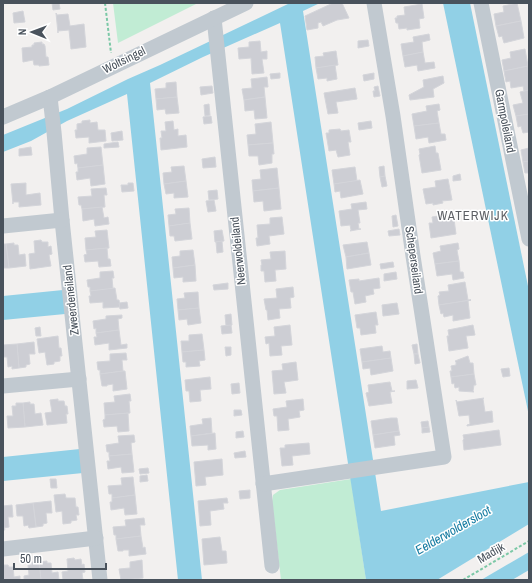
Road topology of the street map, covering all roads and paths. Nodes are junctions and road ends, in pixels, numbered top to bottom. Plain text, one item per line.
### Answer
1 (105, 3) edge
2 (246, 3) edge
3 (374, 3) edge
4 (481, 3) edge
5 (214, 18) junction
6 (112, 66) junction
7 (50, 97) junction
8 (3, 117) edge
9 (62, 220) junction
10 (3, 226) edge
11 (529, 239) edge
12 (79, 379) junction
13 (3, 386) edge
14 (263, 484) junction
15 (96, 538) junction
16 (529, 541) edge
17 (3, 549) edge
18 (272, 566) dead end
19 (100, 580) edge
20 (463, 580) edge

1 - 6 path
2 - 5 street, Woltsingel
3 - 14 street, Scheperseiland
4 - 11 street, Garmpoleiland
5 - 6 street, Woltsingel
5 - 14 street, Neerwoldeiland
6 - 7 street, Woltsingel
7 - 8 street, Woltsingel
7 - 9 street, Zweerdeneiland
9 - 10 street
9 - 12 street, Zweerdeneiland
12 - 13 street
12 - 15 street, Zweerdeneiland
14 - 18 street, Neerwoldeiland
15 - 17 street
15 - 19 street, Zweerdeneiland
16 - 20 path, Madijk

